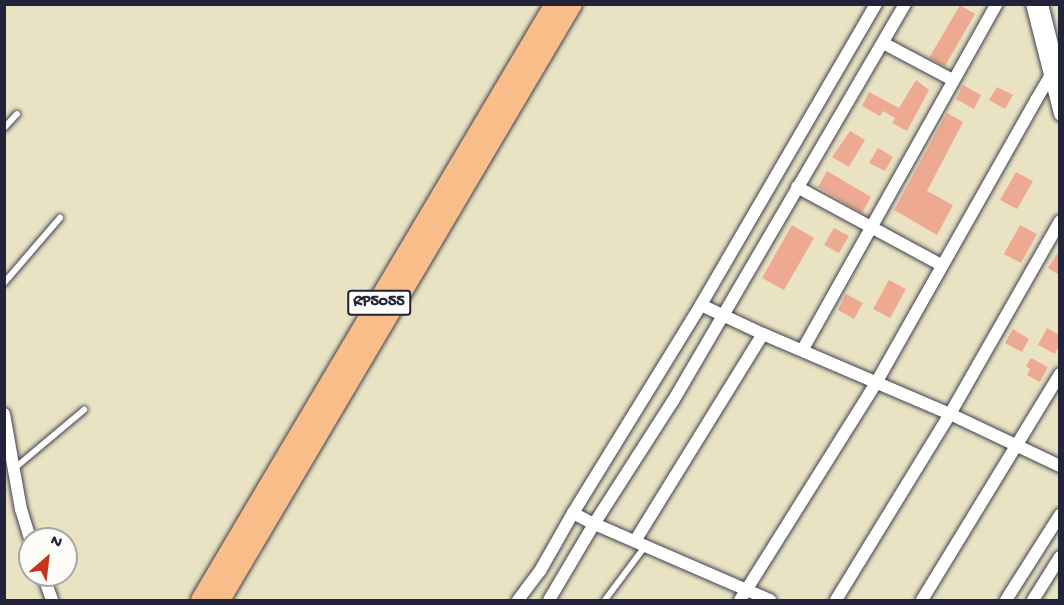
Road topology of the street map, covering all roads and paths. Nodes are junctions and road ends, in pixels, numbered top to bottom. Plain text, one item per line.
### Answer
1 (555, 4) edge
2 (572, 4) edge
3 (876, 4) edge
4 (905, 4) edge
5 (997, 4) edge
6 (1032, 4) edge
7 (1042, 4) edge
8 (883, 43) junction
9 (1056, 76) edge
10 (953, 80) junction
11 (17, 114) dead end
12 (1059, 114) edge
13 (4, 128) edge
14 (797, 187) junction
15 (60, 218) dead end
16 (1059, 221) edge
17 (870, 227) junction
18 (941, 265) junction
19 (4, 283) edge
20 (701, 304) junction
21 (723, 315) junction
22 (763, 334) junction
23 (803, 349) junction
24 (1059, 374) edge
25 (876, 383) junction
26 (84, 410) dead end
27 (4, 414) edge
28 (950, 414) junction
29 (1017, 447) junction
30 (1059, 466) edge
31 (16, 467) junction
32 (573, 513) junction
33 (1059, 515) edge
34 (594, 524) junction
35 (27, 527) edge
36 (641, 543) junction
37 (1059, 557) edge
38 (743, 595) edge
39 (201, 600) edge
40 (220, 600) edge
41 (518, 600) edge
42 (549, 600) edge
43 (606, 600) edge
44 (770, 600) edge
45 (836, 600) edge
46 (922, 600) edge
47 (1006, 600) edge
48 (1033, 600) edge

1 - 39 highway, RP5055
2 - 40 highway, RP5055
3 - 20 street
4 - 8 street
5 - 10 street
6 - 9 street
7 - 9 street
8 - 10 street
8 - 14 street
9 - 12 street
9 - 18 street
10 - 17 street
11 - 13 lane
14 - 17 street
14 - 21 street
15 - 19 lane
16 - 28 street
17 - 18 street
17 - 23 street
18 - 25 street
20 - 21 street
20 - 32 street
21 - 22 street
21 - 34 street
22 - 23 street
22 - 36 street
23 - 25 street
24 - 29 street
25 - 28 street
25 - 38 street
26 - 31 lane
27 - 31 street
28 - 29 street
28 - 45 street
29 - 30 street
29 - 46 street
31 - 35 street
32 - 34 street
32 - 41 street
33 - 47 street
34 - 36 street
34 - 42 street
36 - 38 street
36 - 43 lane
37 - 48 street
38 - 44 street

